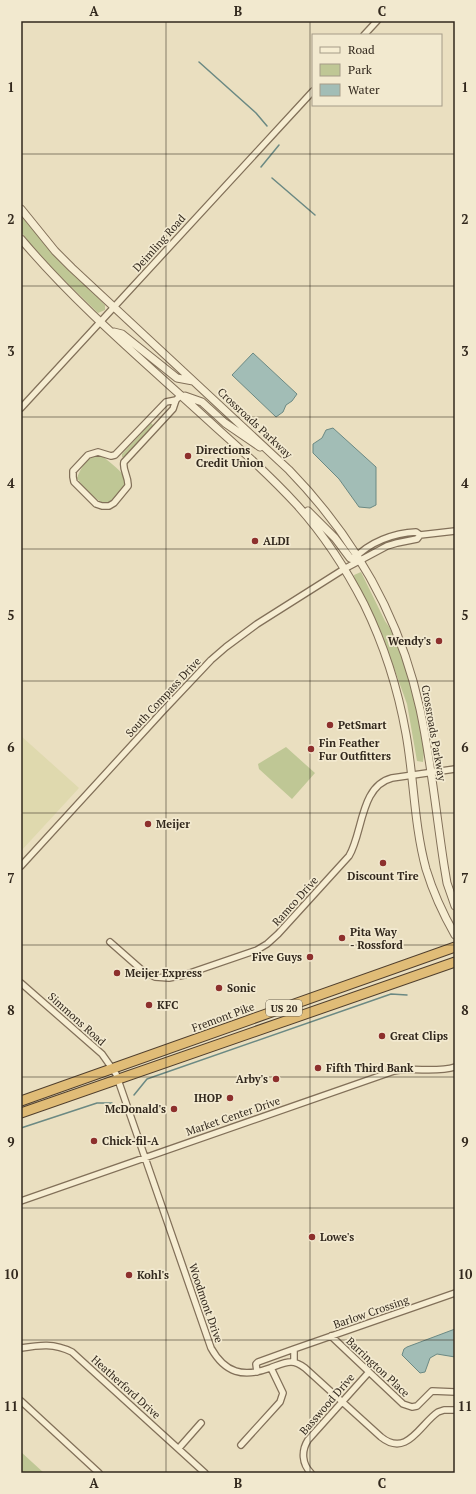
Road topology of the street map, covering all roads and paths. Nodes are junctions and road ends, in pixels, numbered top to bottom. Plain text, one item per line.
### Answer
1 (377, 21) edge
2 (365, 34) edge
3 (312, 92) edge
4 (21, 208) edge
5 (21, 239) edge
6 (114, 307) junction
7 (101, 321) junction
8 (111, 331) junction
9 (193, 381) junction
10 (181, 395) junction
11 (176, 400) junction
12 (21, 408) edge
13 (151, 417) junction
14 (158, 424) junction
15 (269, 452) junction
16 (280, 488) junction
17 (455, 531) edge
18 (420, 535) junction
19 (357, 558) junction
20 (344, 569) junction
21 (455, 770) edge
22 (431, 773) junction
23 (412, 775) junction
24 (21, 866) edge
25 (455, 906) edge
26 (455, 935) edge
27 (110, 942) dead end
28 (455, 947) edge
29 (455, 962) edge
30 (21, 983) edge
31 (455, 1067) edge
32 (115, 1074) junction
33 (21, 1101) edge
34 (21, 1113) edge
35 (145, 1157) junction
36 (21, 1201) edge
37 (455, 1293) edge
38 (331, 1336) junction
39 (21, 1348) edge
40 (294, 1349) junction
41 (294, 1362) junction
42 (271, 1368) junction
43 (257, 1372) junction
44 (369, 1372) junction
45 (455, 1392) edge
46 (21, 1401) edge
47 (342, 1402) junction
48 (455, 1410) edge
49 (201, 1423) dead end
50 (241, 1445) dead end
51 (179, 1448) junction
52 (100, 1473) edge
53 (205, 1473) edge
54 (311, 1473) edge

1 - 2 street
3 - 6 street, Deimling Road
4 - 6 street, Crossroads Parkway
5 - 7 street
6 - 7 street, Deimling Road
6 - 9 street, Crossroads Parkway
7 - 8 street
7 - 12 street, Deimling Road
8 - 9 street
8 - 10 street
9 - 15 street, Crossroads Parkway
10 - 11 street
10 - 15 street
10 - 16 street
11 - 13 street
11 - 14 street
13 - 14 street
13 - 14 street
15 - 19 street, Crossroads Parkway
16 - 19 street
16 - 20 street
17 - 18 street, South Compass Drive
18 - 19 street, South Compass Drive
18 - 19 street, South Compass Drive
19 - 20 street, South Compass Drive
19 - 22 street, Crossroads Parkway
20 - 23 street
20 - 24 street, South Compass Drive
21 - 22 street, Ramco Drive
22 - 23 street, Ramco Drive
22 - 25 street, Crossroads Parkway
23 - 26 street
23 - 27 street, Ramco Drive
28 - 32 highway, Fremont Pike / US 20
29 - 32 highway, Fremont Pike / US 20
30 - 32 street, Simmons Road
31 - 35 street, Market Center Drive
32 - 33 highway, Fremont Pike / US 20
32 - 34 highway, Fremont Pike / US 20
32 - 35 street, Woodmont Drive
35 - 36 street, Market Center Drive
35 - 43 street, Woodmont Drive
37 - 38 street, Barlow Crossing
38 - 40 street, Barlow Crossing
38 - 44 street, Barrington Place
39 - 51 street, Heatherford Drive
40 - 41 street
40 - 43 street, Barlow Crossing
41 - 42 street, Woodmont Drive
41 - 47 street
42 - 43 street, Woodmont Drive
42 - 50 street
44 - 45 street, Barrington Place
44 - 47 street, Basswood Drive
46 - 52 street
47 - 48 street
47 - 54 street, Basswood Drive
49 - 51 street
51 - 53 street, Heatherford Drive

